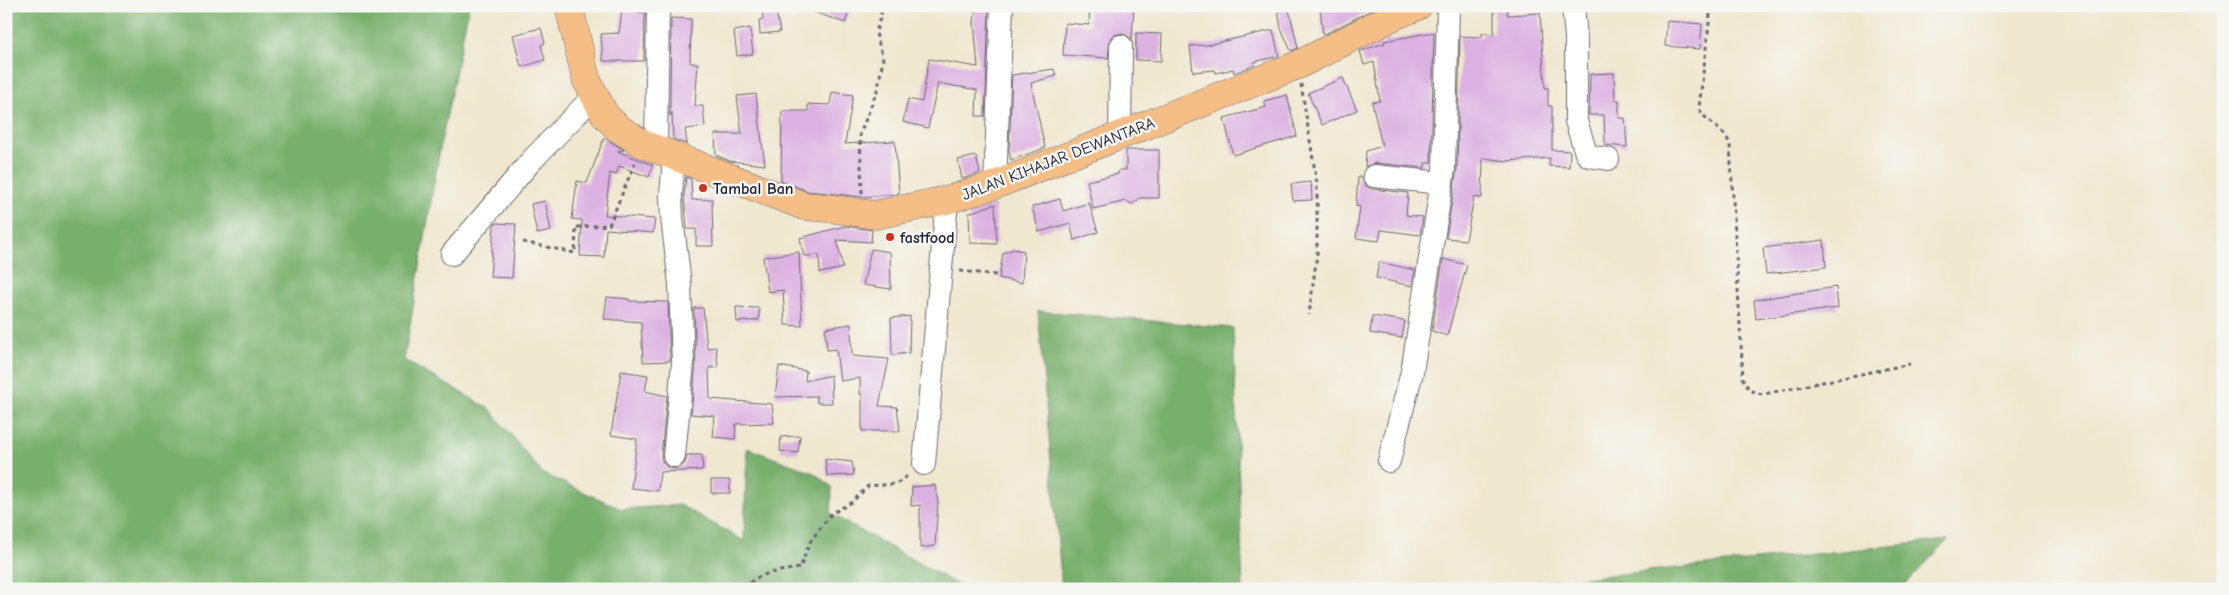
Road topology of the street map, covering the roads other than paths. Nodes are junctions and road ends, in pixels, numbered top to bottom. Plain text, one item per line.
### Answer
1 (569, 6) edge
2 (658, 6) edge
3 (1002, 6) edge
4 (1448, 6) edge
5 (1573, 6) edge
6 (1400, 9) edge
7 (1121, 46) dead end
8 (594, 96) junction
9 (1120, 137) junction
10 (658, 149) junction
11 (1608, 159) dead end
12 (1374, 176) dead end
13 (1442, 183) junction
14 (995, 185) junction
15 (947, 200) junction
16 (452, 254) dead end
17 (674, 456) dead end
18 (1389, 461) dead end
19 (924, 464) road end

1 - 8 main road, JALAN KIHAJAR DEWANTARA
2 - 10 street
3 - 14 street
4 - 13 street
5 - 11 street
6 - 9 main road, JALAN KIHAJAR DEWANTARA
7 - 9 street
8 - 10 main road, JALAN KIHAJAR DEWANTARA
8 - 16 street
9 - 14 main road, JALAN KIHAJAR DEWANTARA
10 - 15 main road, JALAN KIHAJAR DEWANTARA
10 - 17 street
12 - 13 street
13 - 18 street
14 - 15 main road, JALAN KIHAJAR DEWANTARA
15 - 19 street

